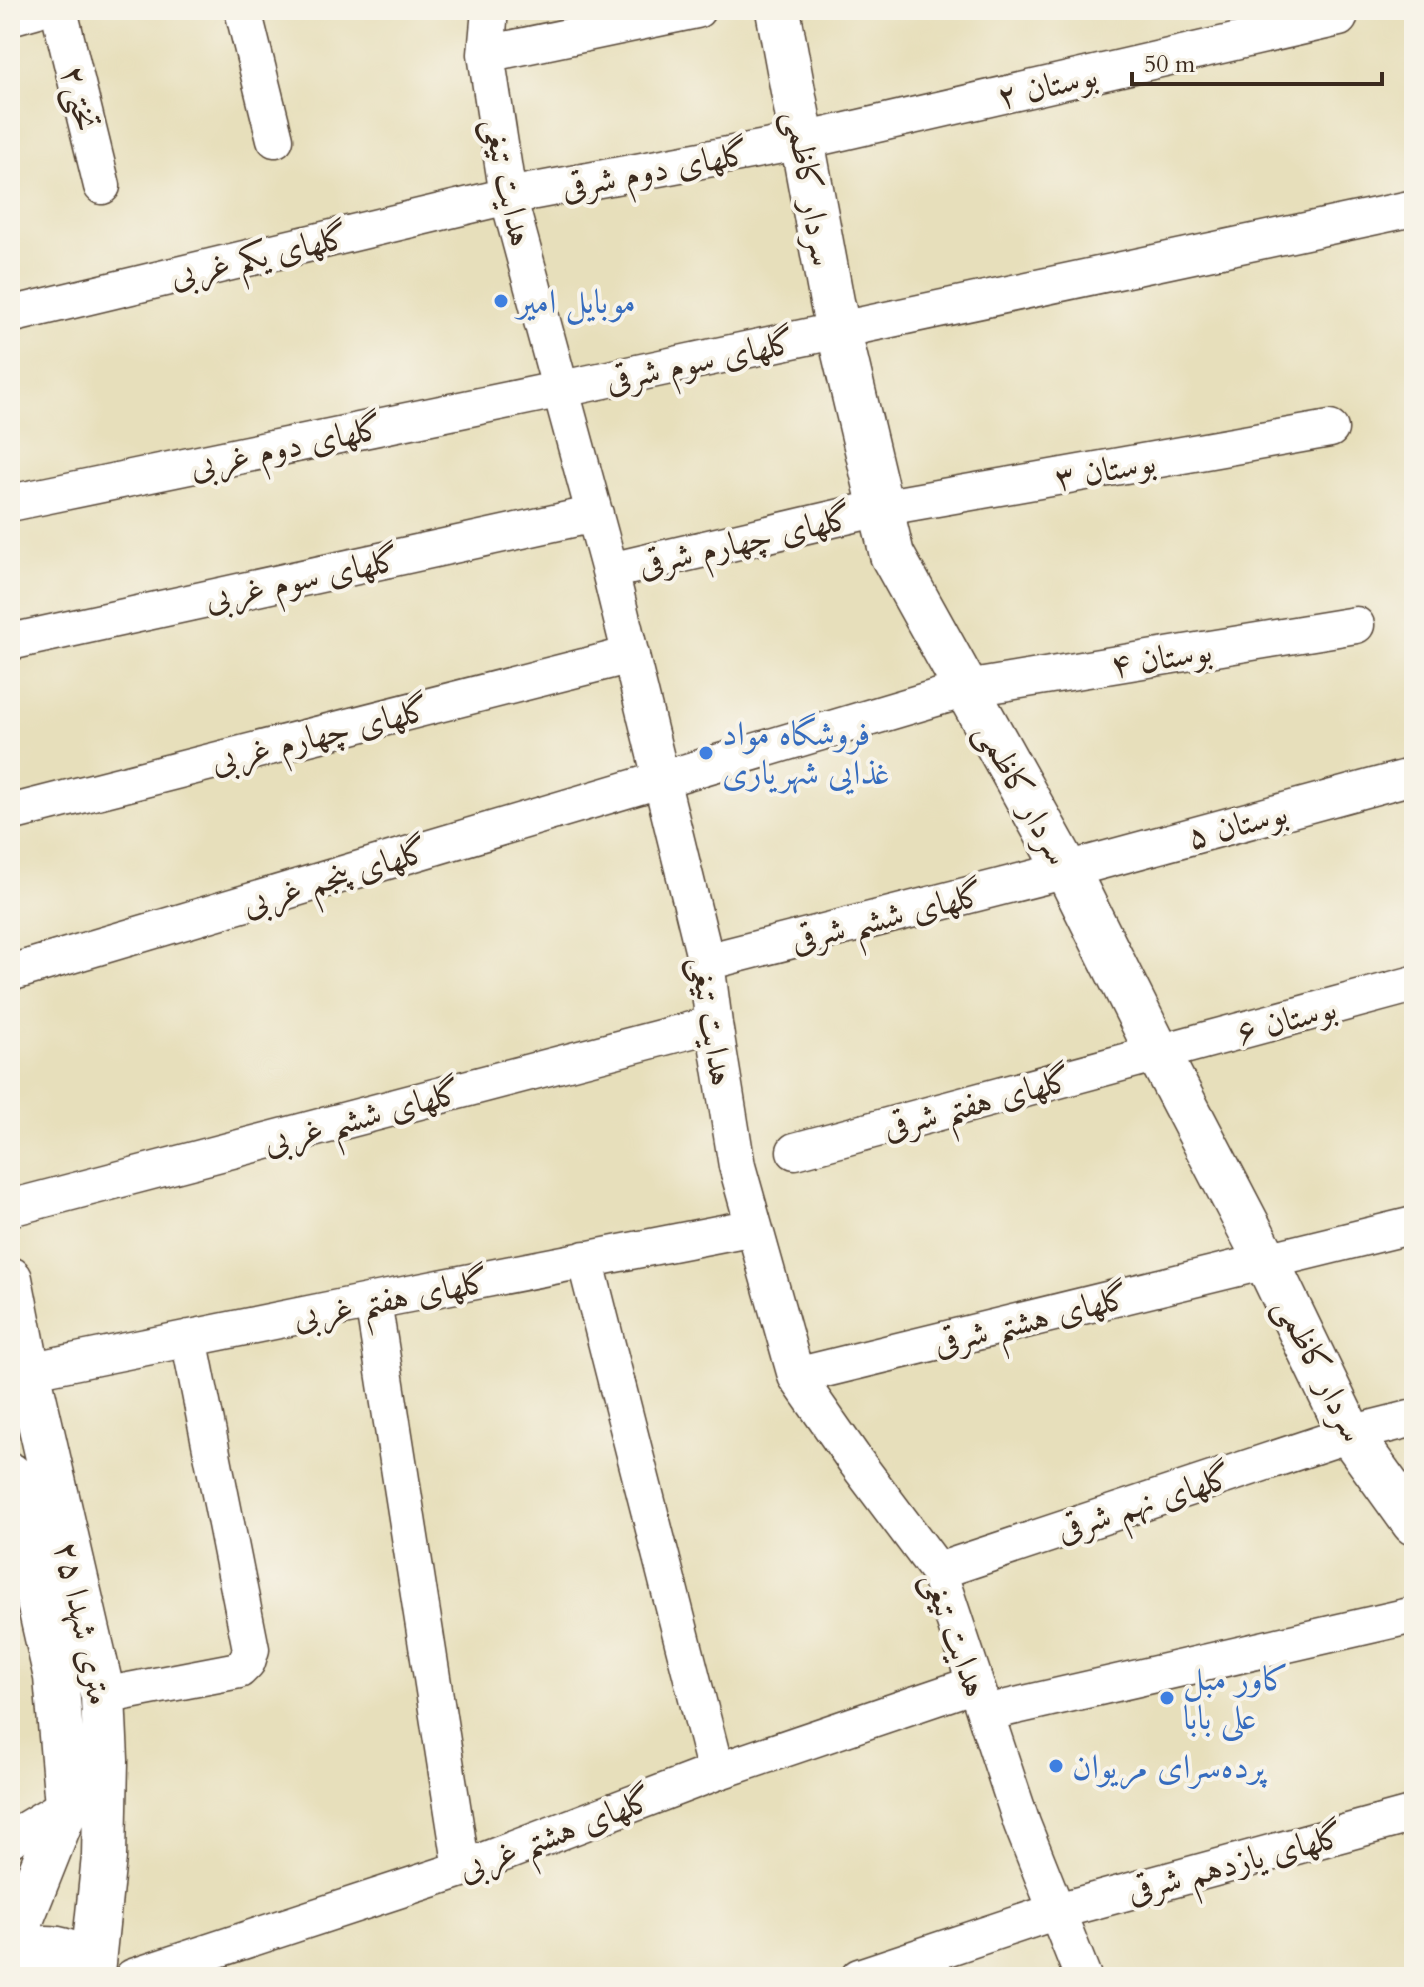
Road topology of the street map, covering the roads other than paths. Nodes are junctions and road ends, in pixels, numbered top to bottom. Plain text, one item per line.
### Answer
1 (35, 10) edge
2 (59, 10) edge
3 (243, 10) edge
4 (490, 10) edge
5 (697, 10) edge
6 (778, 10) edge
7 (10, 17) edge
8 (1339, 18) dead end
9 (486, 54) junction
10 (275, 139) dead end
11 (803, 141) junction
12 (102, 186) dead end
13 (508, 196) junction
14 (1414, 208) edge
15 (10, 315) edge
16 (839, 330) junction
17 (562, 389) junction
18 (1330, 429) dead end
19 (10, 503) edge
20 (880, 508) junction
21 (595, 514) junction
22 (610, 571) junction
23 (1356, 625) dead end
24 (10, 642) edge
25 (631, 655) junction
26 (966, 689) junction
27 (1406, 778) dead end
28 (661, 779) junction
29 (10, 813) edge
30 (1067, 870) junction
31 (706, 962) junction
32 (10, 973) edge
33 (1414, 984) edge
34 (714, 1024) junction
35 (1158, 1053) junction
36 (795, 1151) dead end
37 (10, 1208) edge
38 (1414, 1225) edge
39 (754, 1227) junction
40 (585, 1259) junction
41 (1267, 1262) junction
42 (10, 1279) edge
43 (373, 1301) junction
44 (189, 1338) junction
45 (28, 1371) junction
46 (796, 1376) junction
47 (1414, 1418) edge
48 (1350, 1434) junction
49 (10, 1475) edge
50 (1414, 1523) edge
51 (938, 1571) junction
52 (1414, 1615) edge
53 (103, 1696) junction
54 (980, 1699) junction
55 (716, 1772) junction
56 (67, 1805) junction
57 (1414, 1814) edge
58 (10, 1839) edge
59 (462, 1869) junction
60 (1057, 1911) junction
61 (10, 1948) edge
62 (10, 1961) edge
63 (107, 1975) edge
64 (859, 1977) edge
65 (1083, 1977) edge

1 - 7 street
2 - 12 street, تختی۲
3 - 10 street
4 - 9 street, هدایت تیغی
5 - 9 street
6 - 11 street, سردار کاظمی
8 - 11 street, بوستان ۲
9 - 13 street, هدایت تیغی
11 - 13 street, گلهای دوم شرقی
11 - 16 street, سردار کاظمی
13 - 15 street, گلهای یکم غربی
13 - 17 street, هدایت تیغی
14 - 16 street, گلهای سوم شرقی
16 - 17 street, گلهای سوم شرقی
16 - 20 street, سردار کاظمی
17 - 19 street, گلهای دوم غربی
17 - 21 street, هدایت تیغی
18 - 20 street, بوستان ۳
20 - 22 street, گلهای چهارم شرقی
20 - 26 street, سردار کاظمی
21 - 22 street, هدایت تیغی
21 - 24 street, گلهای سوم غربی
22 - 25 street, هدایت تیغی
23 - 26 street, بوستان ۴
25 - 28 street, هدایت تیغی
25 - 29 street, گلهای چهارم غربی
26 - 28 street, بوستان ۴
26 - 30 street, سردار کاظمی
27 - 30 street, بوستان ۵
28 - 31 street, هدایت تیغی
28 - 32 street, گلهای پنجم غربی
30 - 31 street, گلهای ششم شرقی
30 - 35 street, سردار کاظمی
31 - 34 street, هدایت تیغی
33 - 35 street, بوستان ۶
34 - 37 street, گلهای ششم غربی
34 - 39 street, هدایت تیغی
35 - 36 street, گلهای هفتم شرقی
35 - 41 street, سردار کاظمی
38 - 41 street, گلهای هشتم شرقی
39 - 40 street, گلهای هفتم غربی
39 - 46 street, هدایت تیغی
40 - 43 street, گلهای هفتم غربی
40 - 55 street
41 - 46 street, گلهای هشتم شرقی
41 - 48 street, سردار کاظمی
42 - 45 street, ۲۵ متری شهدا
43 - 44 street, گلهای هفتم غربی
43 - 59 street
44 - 45 street, گلهای هفتم غربی
44 - 53 street
45 - 53 street, ۲۵ متری شهدا
46 - 51 street, هدایت تیغی
47 - 48 street, گلهای نهم شرقی
48 - 50 street, سردار کاظمی
48 - 51 street, گلهای نهم شرقی
49 - 56 street, ۲۵ متری شهدا
51 - 54 street, هدایت تیغی
52 - 54 street, گلهای هشتم غربی
53 - 63 street, ۲۵ متری شهدا
54 - 55 street, گلهای هشتم غربی
54 - 60 street, هدایت تیغی
55 - 59 street, گلهای هشتم غربی
56 - 58 street
56 - 61 street, ۲۵ متری شهدا
57 - 60 street, گلهای یازدهم شرقی
59 - 63 street, گلهای هشتم غربی
60 - 64 street, گلهای یازدهم شرقی
60 - 65 street, هدایت تیغی
62 - 63 street

